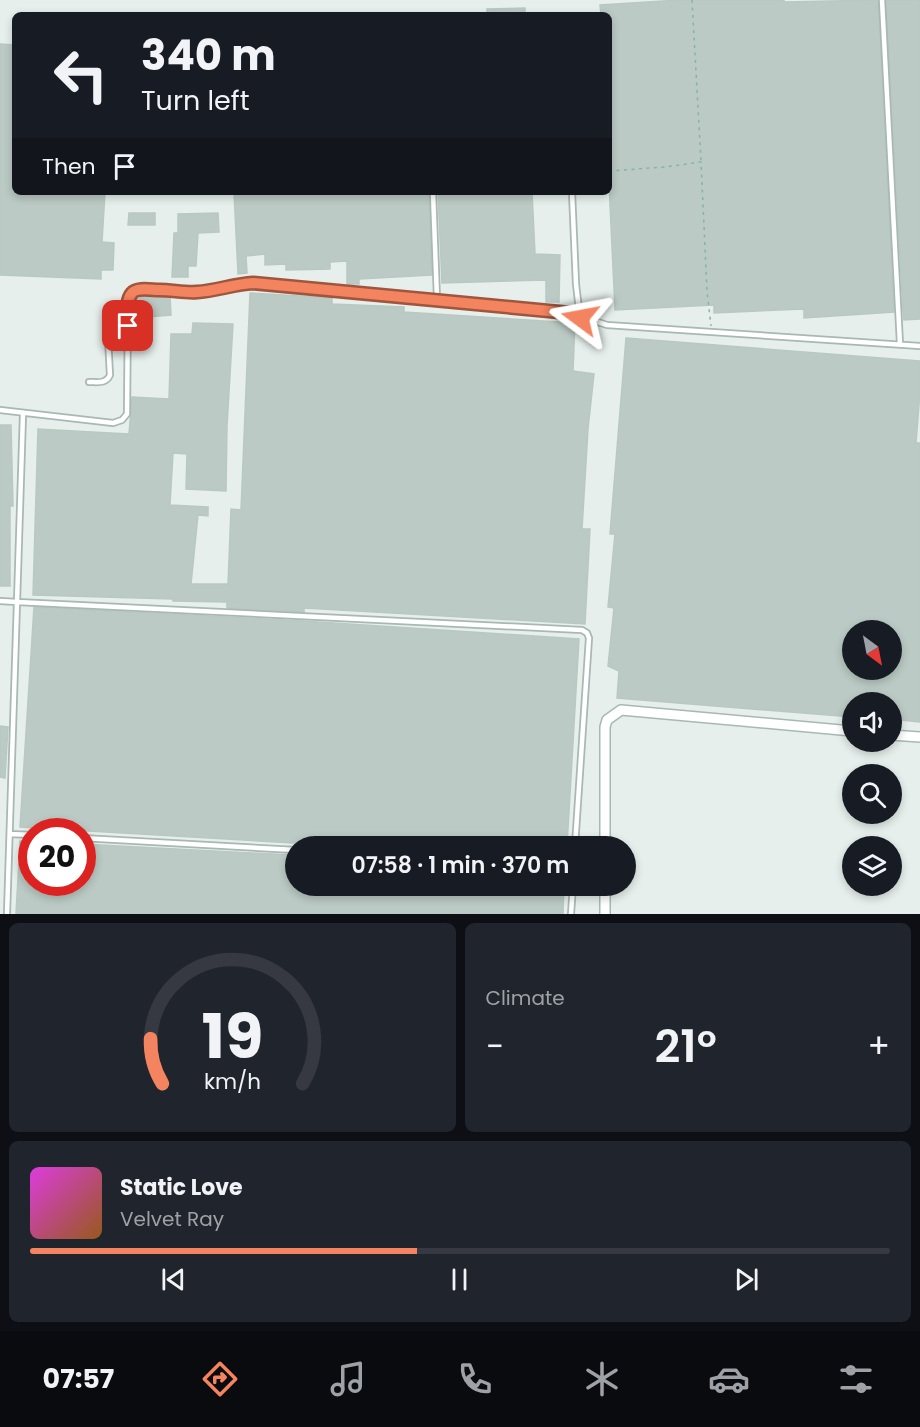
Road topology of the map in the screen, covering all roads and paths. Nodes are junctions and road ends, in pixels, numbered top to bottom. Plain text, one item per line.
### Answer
1 (692, 0) edge
2 (882, 0) edge
3 (700, 162) junction
4 (612, 171) edge
5 (433, 195) edge
6 (572, 195) edge
7 (437, 300) junction
8 (128, 304) junction
9 (580, 318) junction
10 (712, 333) junction
11 (900, 344) junction
12 (920, 346) edge
13 (89, 382) dead end
14 (0, 410) edge
15 (23, 414) junction
16 (0, 601) edge
17 (17, 602) junction
18 (842, 730) edge
19 (902, 736) edge
20 (920, 737) edge
21 (10, 834) junction
22 (18, 834) edge
23 (576, 836) edge
24 (605, 836) edge
25 (96, 839) edge
26 (285, 849) edge
27 (572, 896) edge
28 (605, 896) edge
29 (7, 914) edge
30 (571, 914) edge
31 (605, 914) edge

1 - 3 path
2 - 11 lane
3 - 4 path
3 - 10 path
5 - 7 lane
6 - 9 lane
7 - 8 lane
7 - 9 lane
8 - 13 lane
8 - 15 lane
9 - 10 lane
10 - 11 lane
11 - 12 lane
14 - 15 lane
15 - 17 lane
16 - 17 lane
17 - 21 lane
17 - 23 lane
18 - 24 street
19 - 20 street
21 - 22 lane
21 - 29 lane
25 - 26 lane
27 - 30 lane
28 - 31 street

